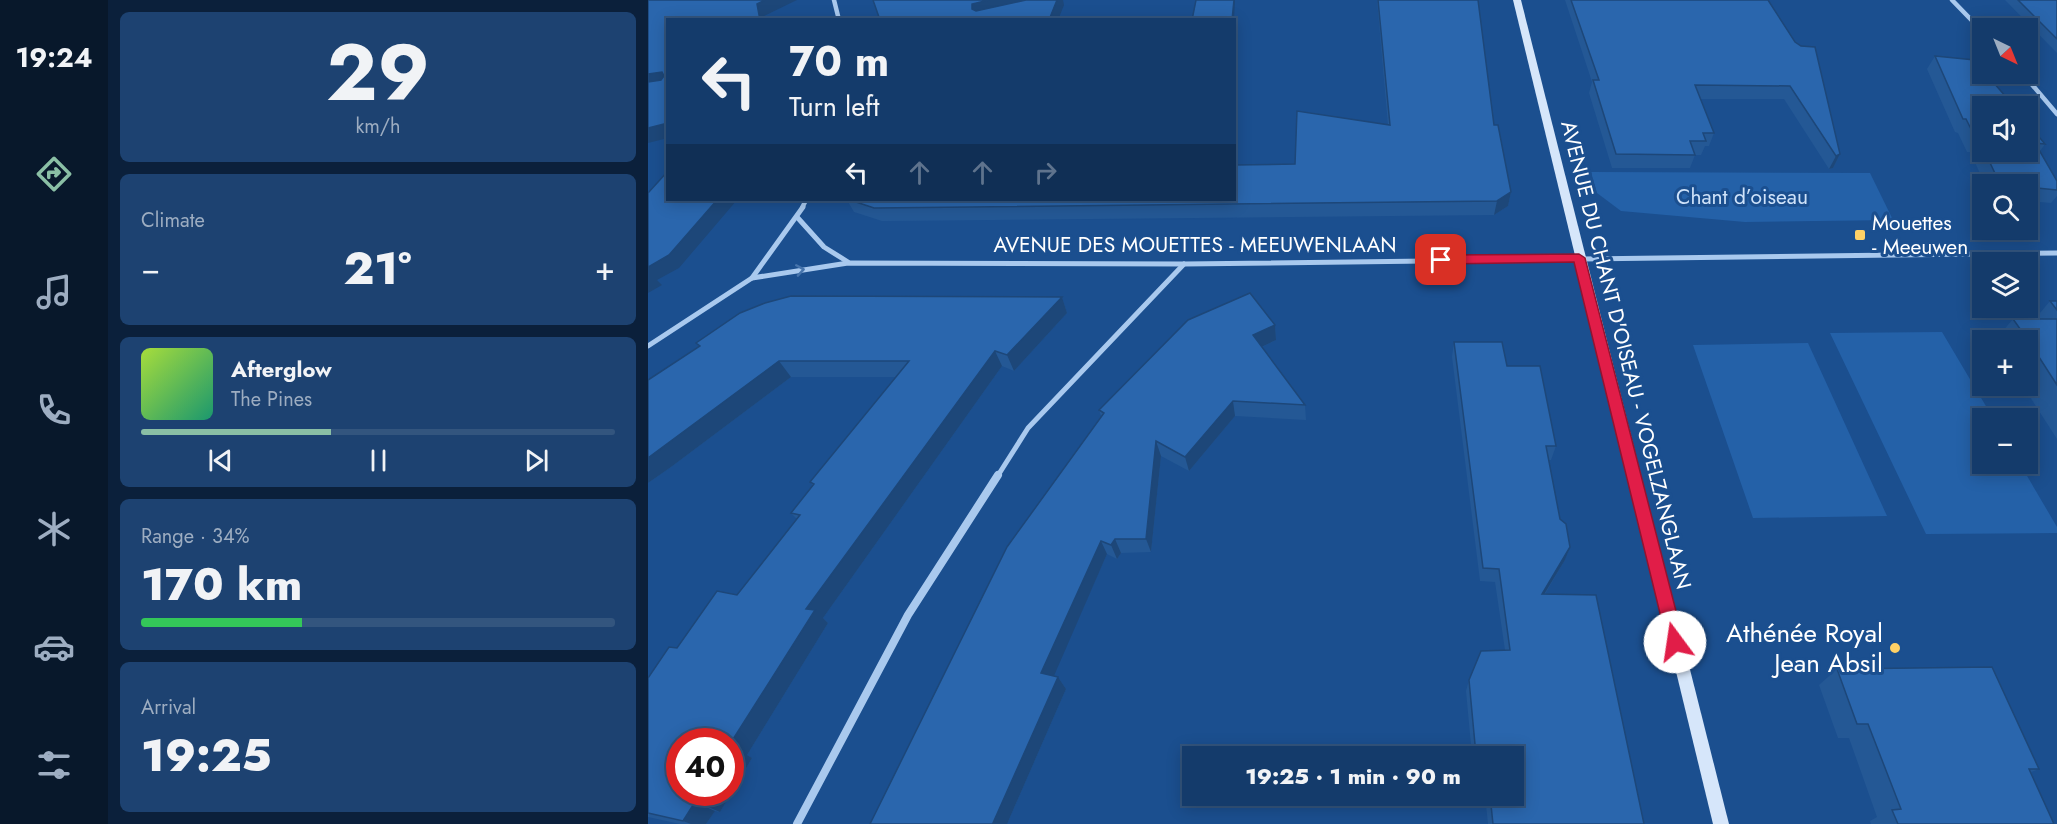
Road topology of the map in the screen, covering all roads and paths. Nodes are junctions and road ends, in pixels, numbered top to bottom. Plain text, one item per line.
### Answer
1 (834, 0) edge
2 (1516, 0) edge
3 (1952, 0) edge
4 (838, 18) edge
5 (1972, 21) edge
6 (2032, 84) edge
7 (2057, 114) edge
8 (805, 201) edge
9 (797, 217) junction
10 (2057, 253) edge
11 (1579, 258) junction
12 (848, 263) junction
13 (1184, 264) junction
14 (752, 278) junction
15 (648, 346) edge
16 (797, 824) edge
17 (1720, 824) edge

1 - 4 street
2 - 11 street, AVENUE DU CHANT D'OISEAU - VOGELZANGLAAN
3 - 5 street
6 - 7 street
8 - 9 street
9 - 12 street
9 - 14 street
10 - 11 street, AVENUE DES MOUETTES - MEEUWENLAAN
11 - 13 street, AVENUE DES MOUETTES - MEEUWENLAAN
11 - 17 street, AVENUE DU CHANT D'OISEAU - VOGELZANGLAAN
12 - 13 street, AVENUE DES MOUETTES - MEEUWENLAAN
14 -> 12 street, AVENUE DES MOUETTES - MEEUWENLAAN
13 - 16 street
14 - 15 street

